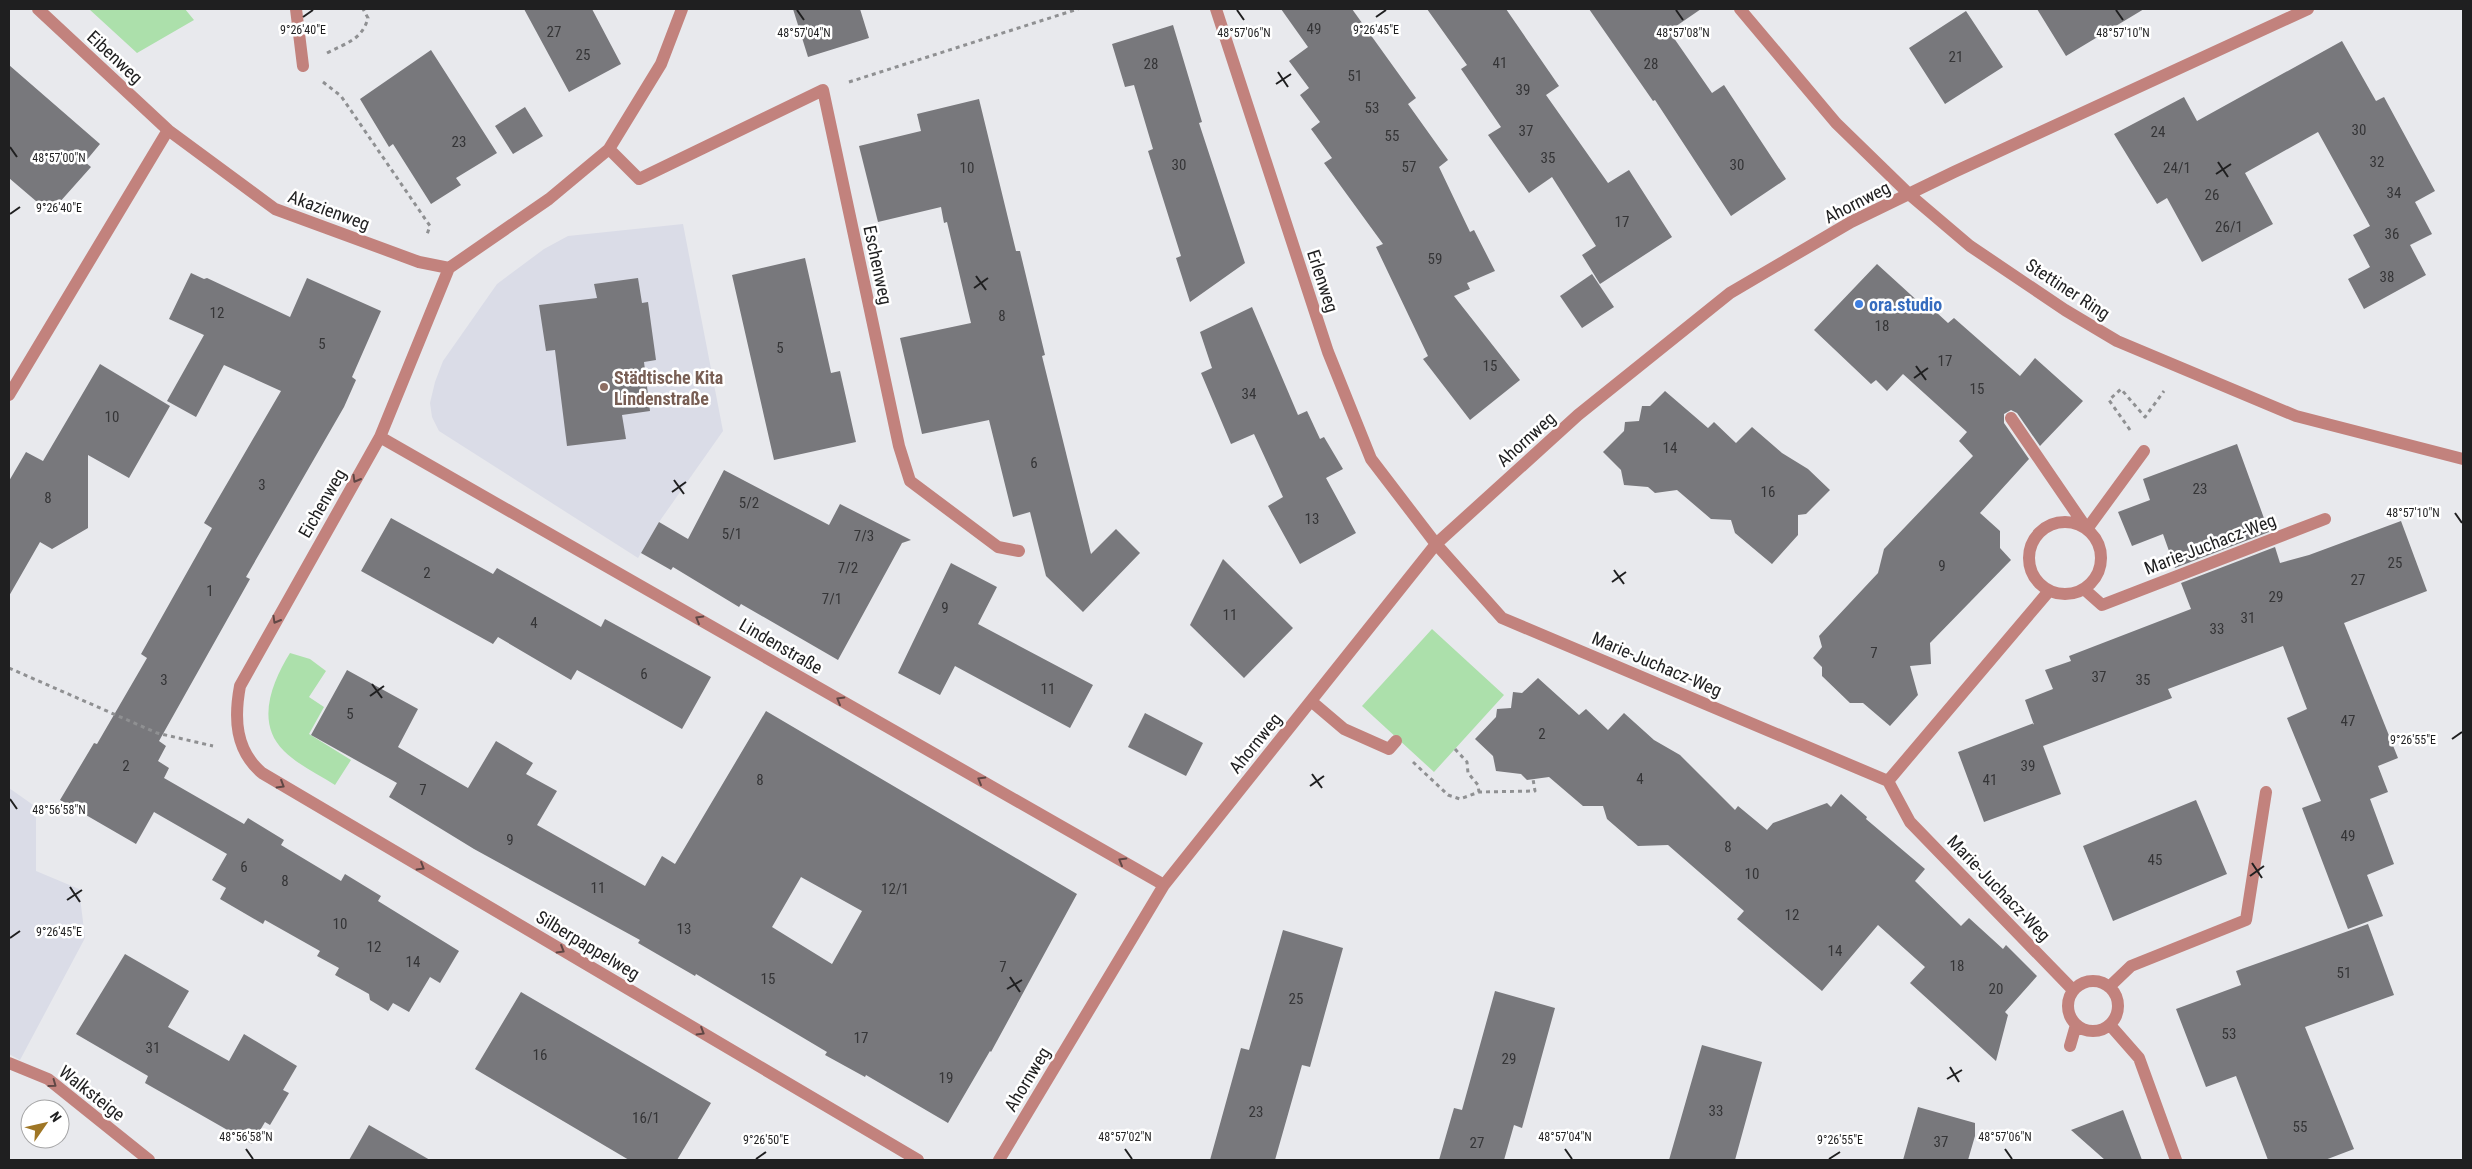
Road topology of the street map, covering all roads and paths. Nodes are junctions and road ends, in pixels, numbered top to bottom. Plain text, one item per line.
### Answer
1 (38, 9) edge
2 (296, 9) edge
3 (363, 9) edge
4 (682, 9) edge
5 (1078, 9) edge
6 (1216, 9) edge
7 (1740, 9) edge
8 (2308, 9) edge
9 (303, 66) junction
10 (822, 90) junction
11 (168, 130) junction
12 (609, 149) junction
13 (1910, 195) junction
14 (419, 262) junction
15 (449, 268) junction
16 (9, 394) edge
17 (2145, 417) dead end
18 (2011, 418) dead end
19 (380, 437) junction
20 (2144, 451) joint
21 (2463, 458) edge
22 (2325, 519) dead end
23 (2086, 529) junction
24 (1436, 544) junction
25 (1019, 551) dead end
26 (2084, 589) junction
27 (2049, 591) junction
28 (9, 668) edge
29 (1311, 701) junction
30 (1392, 745) joint
31 (1455, 749) dead end
32 (246, 753) junction
33 (1533, 779) dead end
34 (1888, 781) junction
35 (1479, 792) junction
36 (2266, 792) dead end
37 (1164, 885) junction
38 (2109, 987) junction
39 (2073, 990) junction
40 (2076, 1025) junction
41 (2110, 1025) junction
42 (2070, 1046) dead end
43 (9, 1063) edge
44 (149, 1160) edge
45 (918, 1160) edge
46 (999, 1160) edge
47 (2176, 1160) edge

1 - 11 street, Eibenweg
2 - 9 street
3 - 9 path
4 - 12 street
5 - 10 path
6 - 24 street, Erlenweg
7 - 13 street, Stettiner Ring
8 - 13 street, Ahornweg
9 - 14 path
10 - 12 street
10 - 25 street, Eschenweg
11 - 14 street, Akazienweg
11 - 16 street
12 - 15 street
13 - 21 street, Stettiner Ring
13 - 24 street, Ahornweg
14 - 15 street, Akazienweg
15 - 19 street, Eichenweg
17 - 20 path
18 - 23 street
19 -> 32 street, Eichenweg
37 -> 19 street, Lindenstraße
20 - 23 street
22 - 26 street, Marie-Juchacz-Weg
23 - 26 street
23 - 27 street
24 - 29 street, Ahornweg
24 - 34 street, Marie-Juchacz-Weg
26 - 27 street
27 - 34 street
28 - 32 path
29 - 30 street
29 - 37 street, Ahornweg
30 - 35 path
31 - 35 path
32 -> 45 street, Silberpappelweg
33 - 35 path
34 - 39 street, Marie-Juchacz-Weg
36 - 38 street
37 - 46 street, Ahornweg
38 - 39 street
38 - 41 street
39 - 40 street
40 - 41 street
40 - 42 street
41 - 47 street
43 -> 44 street, Walksteige

